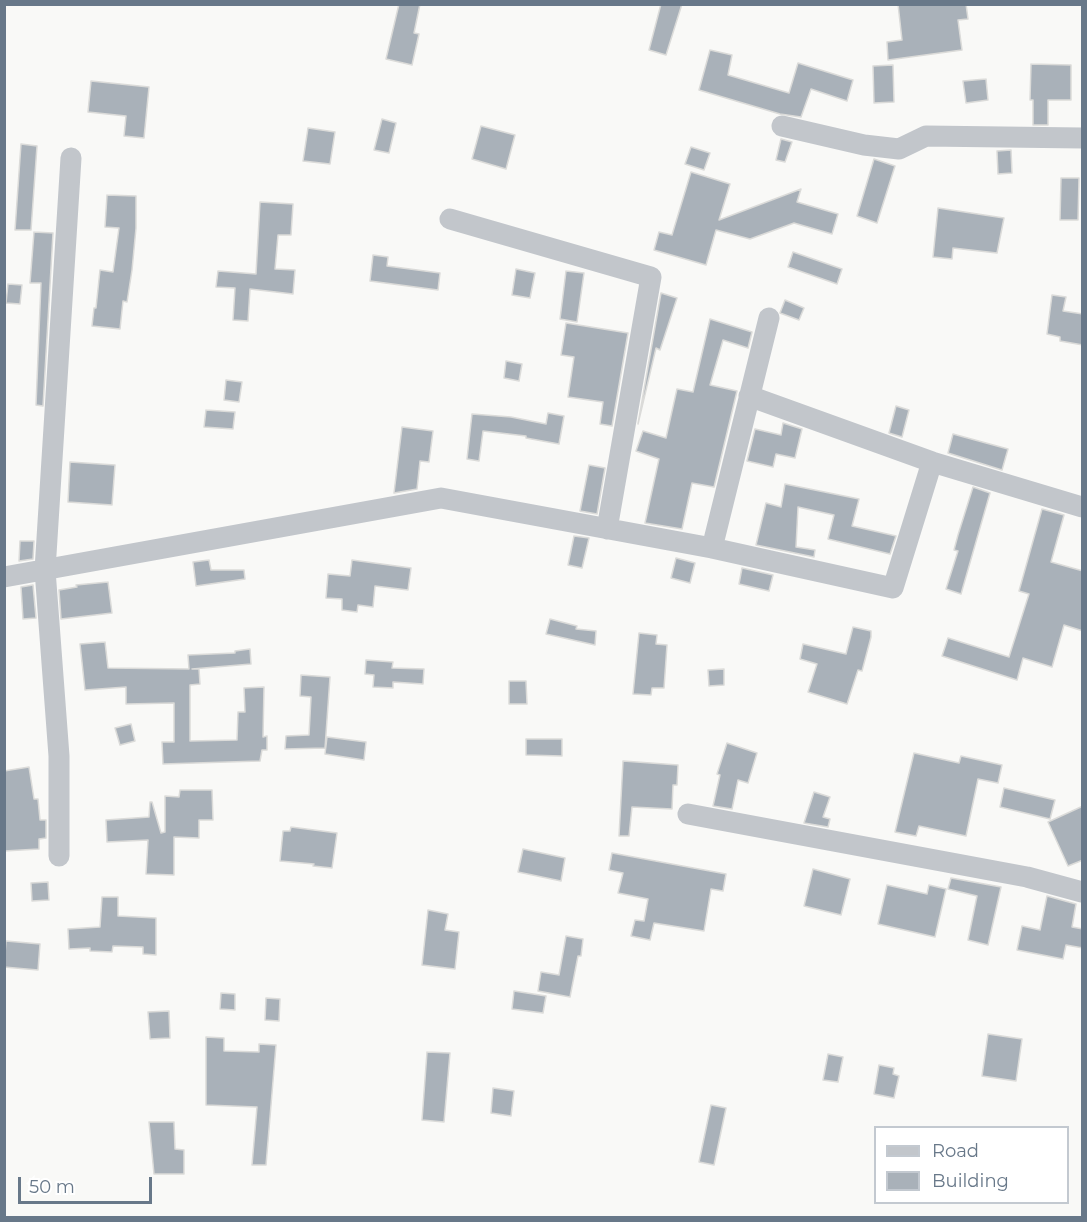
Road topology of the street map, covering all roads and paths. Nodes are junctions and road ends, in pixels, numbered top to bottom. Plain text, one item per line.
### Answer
1 (782, 126) dead end
2 (1083, 138) edge
3 (71, 158) dead end
4 (450, 219) dead end
5 (770, 318) dead end
6 (749, 396) junction
7 (932, 462) junction
8 (1083, 507) edge
9 (607, 529) junction
10 (712, 548) junction
11 (45, 570) junction
12 (4, 577) edge
13 (688, 814) dead end
14 (59, 856) dead end
15 (1083, 892) edge

1 - 2 street
3 - 11 street
4 - 9 street
5 - 6 street
6 - 7 street
6 - 10 street
7 - 8 street
7 - 10 street
9 - 10 street
9 - 11 street
11 - 12 street
11 - 14 street
13 - 15 street

